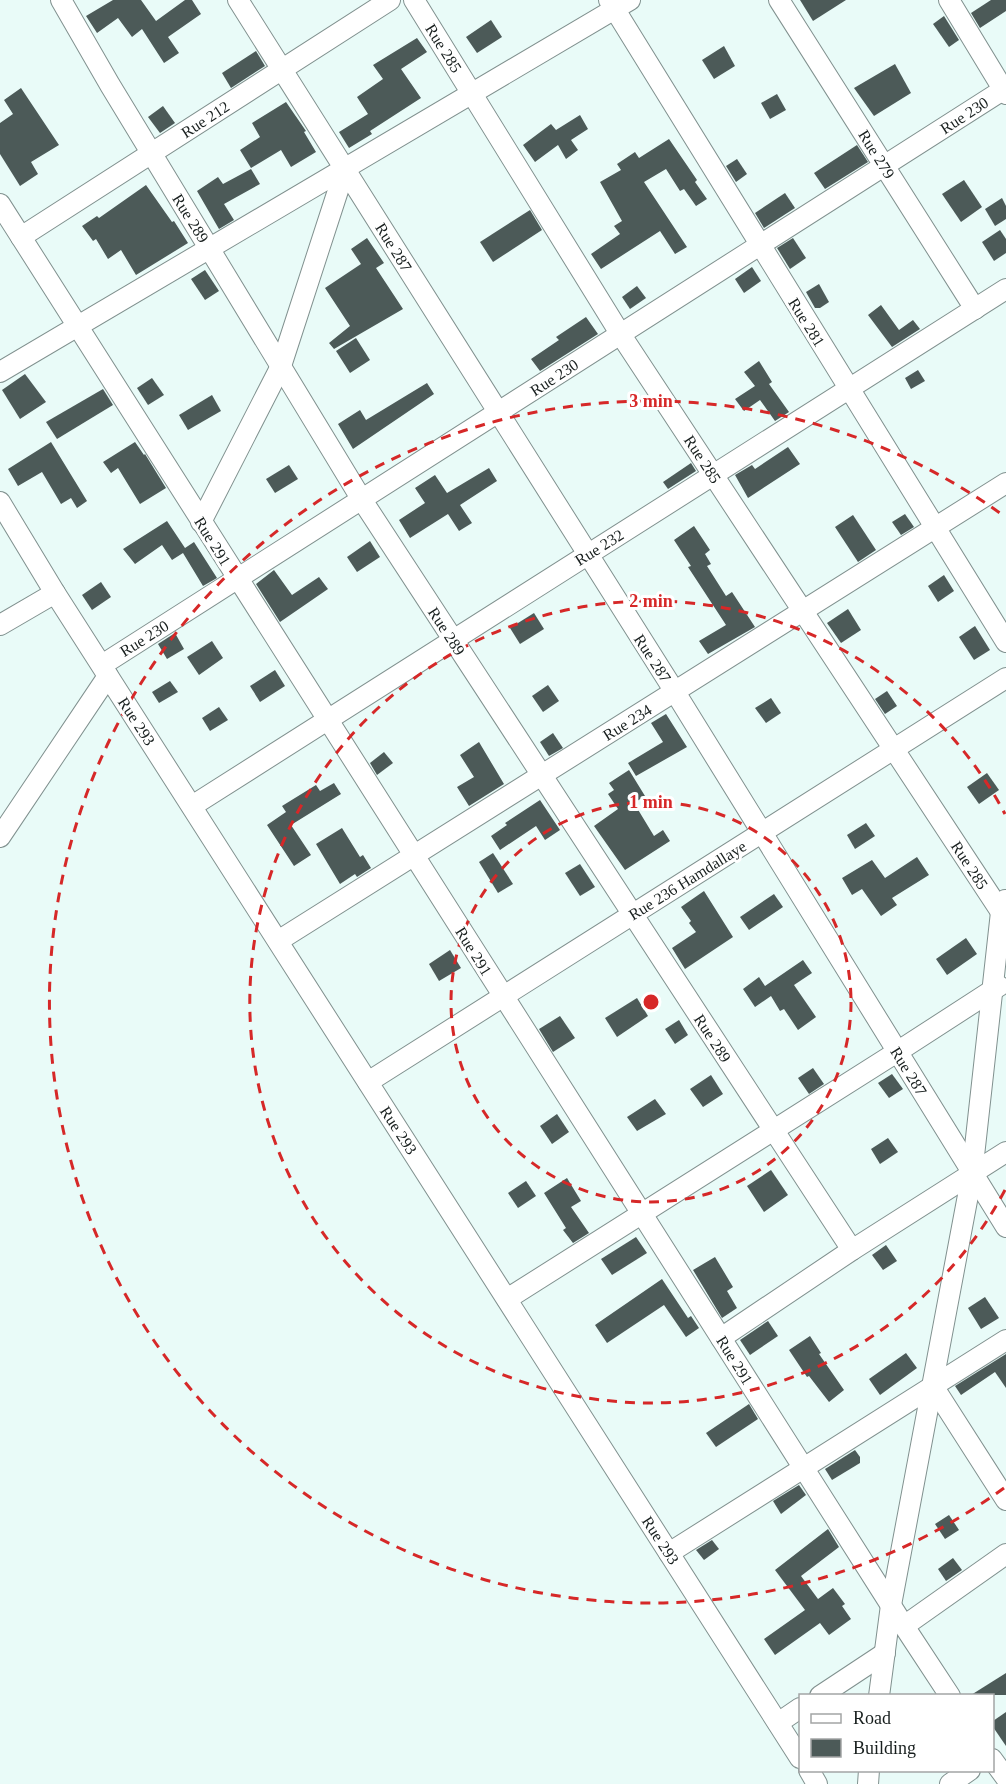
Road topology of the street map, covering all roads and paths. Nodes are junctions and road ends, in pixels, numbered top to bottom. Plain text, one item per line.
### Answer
1 (61, 0) edge
2 (238, 0) edge
3 (390, 0) edge
4 (414, 0) edge
5 (779, 0) edge
6 (949, 0) edge
7 (618, 3) edge
8 (282, 69) junction
9 (1005, 91) edge
10 (472, 94) junction
11 (152, 153) junction
12 (884, 166) junction
13 (345, 169) junction
14 (0, 204) edge
15 (21, 237) junction
16 (760, 246) junction
17 (210, 248) junction
18 (1006, 289) edge
19 (975, 309) junction
20 (76, 326) junction
21 (621, 334) junction
22 (281, 366) junction
23 (0, 372) edge
24 (848, 389) junction
25 (499, 412) junction
26 (713, 475) junction
27 (1006, 483) edge
28 (362, 500) junction
29 (0, 502) edge
30 (201, 522) junction
31 (935, 529) junction
32 (587, 555) junction
33 (238, 580) junction
34 (55, 593) junction
35 (803, 611) junction
36 (0, 625) edge
37 (453, 640) junction
38 (1006, 642) edge
39 (105, 670) junction
40 (1005, 682) edge
41 (675, 692) junction
42 (327, 720) junction
43 (894, 749) junction
44 (542, 775) junction
45 (192, 806) junction
46 (761, 833) junction
47 (0, 837) edge
48 (414, 856) junction
49 (1004, 905) edge
50 (633, 914) junction
51 (278, 941) junction
52 (999, 986) edge
53 (503, 996) junction
54 (897, 1052) junction
55 (368, 1082) junction
56 (774, 1130) junction
57 (1006, 1152) edge
58 (972, 1174) junction
59 (642, 1214) junction
60 (1006, 1227) edge
61 (852, 1250) junction
62 (507, 1299) junction
63 (721, 1338) junction
64 (1006, 1340) edge
65 (933, 1386) junction
66 (803, 1468) junction
67 (1006, 1500) edge
68 (669, 1553) junction
69 (1006, 1554) edge
70 (891, 1605) junction
71 (904, 1626) junction
72 (885, 1653) junction
73 (822, 1694) edge
74 (879, 1694) edge
75 (949, 1694) edge
76 (799, 1709) edge
77 (778, 1723) junction
78 (1006, 1746) edge
79 (799, 1755) edge
80 (994, 1756) edge
81 (994, 1759) edge
82 (967, 1772) edge
83 (1006, 1778) edge
84 (950, 1784) edge

1 - 11 street, Rue 289
2 - 8 street, Rue 287
3 - 8 street, Rue 212
4 - 10 street, Rue 285
5 - 12 street, Rue 279
6 - 9 street
7 - 10 street
7 - 16 street, Rue 281
8 - 11 street, Rue 212
8 - 13 street, Rue 287
9 - 12 street, Rue 230
10 - 13 street
10 - 21 street, Rue 285
11 - 15 street, Rue 212
11 - 17 street, Rue 289
12 - 16 street, Rue 230
12 - 19 street, Rue 279
13 - 17 street
13 - 22 street
13 - 25 street, Rue 287
14 - 15 street, Rue 291
15 - 20 street, Rue 291
16 - 21 street, Rue 230
16 - 24 street, Rue 281
17 - 20 street
17 - 22 street, Rue 289
18 - 19 street, Rue 232
19 - 24 street, Rue 232
20 - 23 street
20 - 30 street, Rue 291
21 - 25 street, Rue 230
21 - 26 street, Rue 285
22 - 28 street, Rue 289
22 - 30 street
24 - 26 street, Rue 232
24 - 31 street, Rue 281
25 - 28 street, Rue 230
25 - 32 street, Rue 287
26 - 32 street, Rue 232
26 - 35 street, Rue 285
27 - 31 street, Rue 234
28 - 33 street, Rue 230
28 - 37 street, Rue 289
29 - 34 street, Rue 293
30 - 33 street, Rue 291
31 - 35 street, Rue 234
31 - 38 street, Rue 281
32 - 37 street, Rue 232
32 - 41 street, Rue 287
33 - 39 street, Rue 230
33 - 42 street, Rue 291
34 - 36 street
34 - 39 street, Rue 293
35 - 41 street, Rue 234
35 - 43 street, Rue 285
37 - 42 street, Rue 232
37 - 44 street, Rue 289
39 - 45 street, Rue 293
39 - 47 street
40 - 43 street, Rue 236 Hamdallaye
41 - 44 street, Rue 234
41 - 46 street, Rue 287
42 - 45 street, Rue 232
42 - 48 street, Rue 291
43 - 46 street, Rue 236 Hamdallaye
43 - 49 street, Rue 285
44 - 48 street, Rue 234
44 - 50 street, Rue 289
45 - 51 street, Rue 293
46 - 50 street, Rue 236 Hamdallaye
46 - 54 street, Rue 287
48 - 51 street, Rue 234
48 - 53 street, Rue 291
49 - 52 street
50 - 53 street, Rue 236 Hamdallaye
50 - 56 street, Rue 289
51 - 55 street, Rue 293
52 - 54 street
52 - 58 street
53 - 55 street, Rue 236 Hamdallaye
53 - 59 street, Rue 291
54 - 56 street
54 - 58 street, Rue 287
55 - 62 street, Rue 293
56 - 59 street
56 - 61 street, Rue 289
57 - 58 street
58 - 60 street, Rue 287
58 - 61 street
58 - 65 street
59 - 62 street
59 - 63 street, Rue 291
61 - 63 street
62 - 68 street, Rue 293
63 - 66 street, Rue 291
64 - 65 street
65 - 66 street
65 - 67 street
65 - 70 street
66 - 68 street
66 - 70 street, Rue 291
68 - 77 street, Rue 293
69 - 71 street
70 - 71 street, Rue 291
70 - 72 street
71 - 75 street, Rue 291
72 - 73 street
72 - 74 street
76 - 77 street
77 - 79 street, Rue 293
78 - 80 street
81 - 83 street
82 - 84 street

